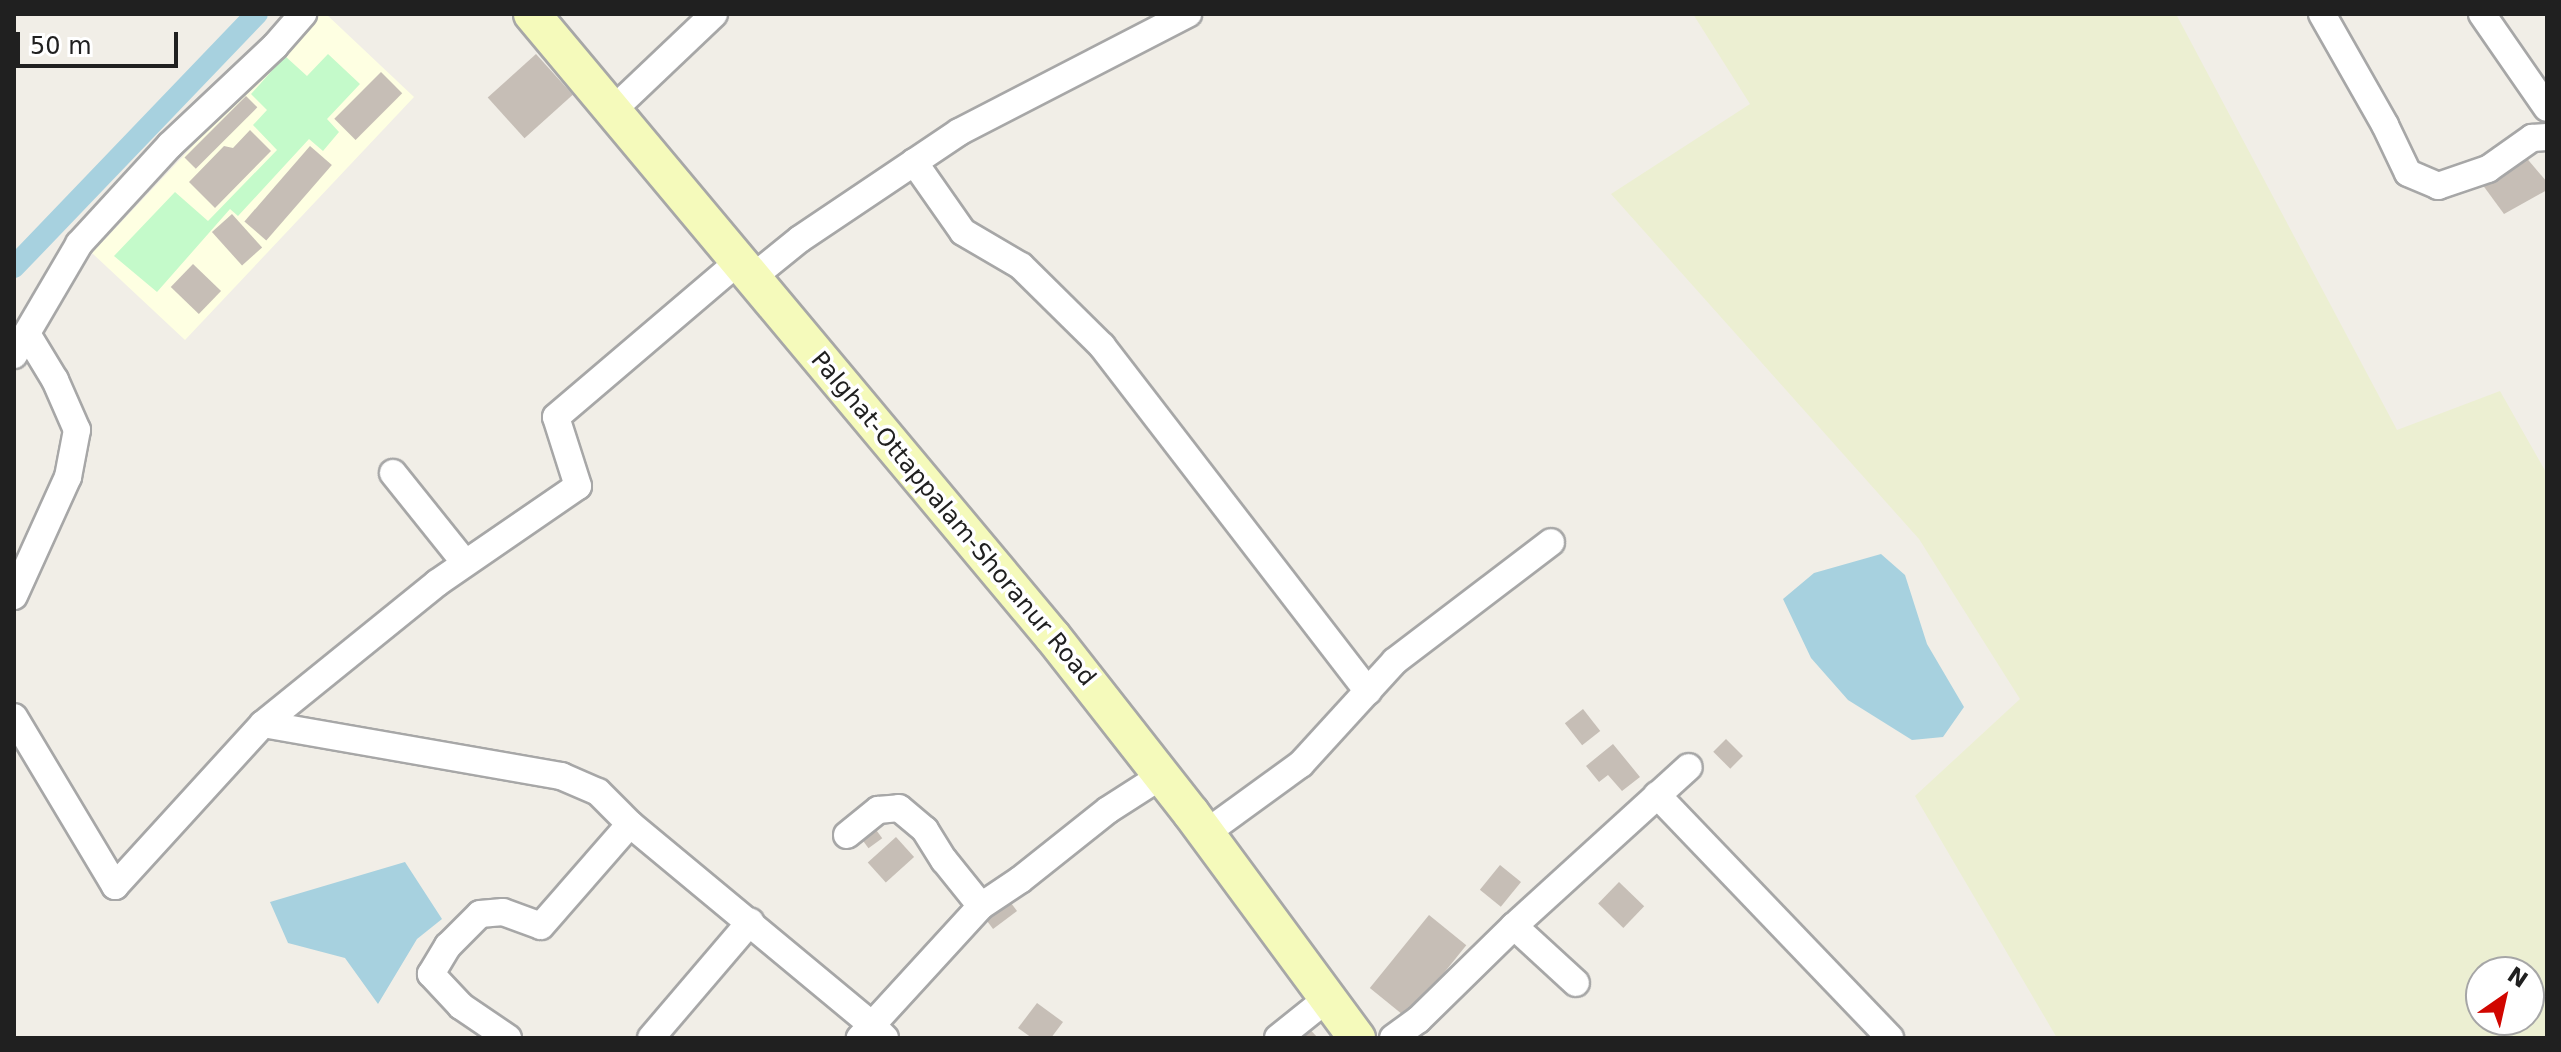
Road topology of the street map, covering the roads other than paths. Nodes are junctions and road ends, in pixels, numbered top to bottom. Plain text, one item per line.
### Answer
1 (303, 14) edge
2 (714, 14) edge
3 (1188, 14) edge
4 (2322, 14) edge
5 (2482, 14) edge
6 (543, 18) edge
7 (2547, 108) edge
8 (613, 110) junction
9 (2547, 137) edge
10 (914, 162) junction
11 (746, 269) junction
12 (21, 344) edge
13 (393, 473) dead end
14 (1551, 542) dead end
15 (465, 563) junction
16 (14, 596) edge
17 (1368, 691) junction
18 (14, 717) edge
19 (263, 724) junction
20 (1689, 767) dead end
21 (1161, 776) junction
22 (1657, 795) junction
23 (630, 824) junction
24 (1206, 833) junction
25 (847, 835) dead end
26 (981, 906) junction
27 (750, 922) junction
28 (1514, 926) junction
29 (1576, 983) dead end
30 (1328, 998) junction
31 (872, 1034) edge
32 (508, 1038) edge
33 (651, 1038) edge
34 (1278, 1038) edge
35 (1357, 1038) edge
36 (1393, 1038) edge
37 (1890, 1038) edge

1 - 12 street
2 - 8 street
3 - 10 street
4 - 9 street
5 - 7 street
6 - 8 main road, Palghat-Ottappalam-Shoranur Road
8 - 11 main road, Palghat-Ottappalam-Shoranur Road
10 - 11 street
10 - 17 street
11 - 15 street
11 - 21 main road, Palghat-Ottappalam-Shoranur Road
12 - 16 street
13 - 15 street
14 - 17 street
15 - 19 street
17 - 24 street
18 - 19 street
19 - 23 street
20 - 22 street
21 - 24 main road, Palghat-Ottappalam-Shoranur Road
21 - 26 street
22 - 28 street
22 - 37 street
23 - 27 street
23 - 32 street
24 - 30 main road, Palghat-Ottappalam-Shoranur Road
25 - 26 street
26 - 31 street
27 - 31 street
27 - 33 street
28 - 29 street
28 - 36 street
30 - 34 street
30 - 35 main road, Palghat-Ottappalam-Shoranur Road

